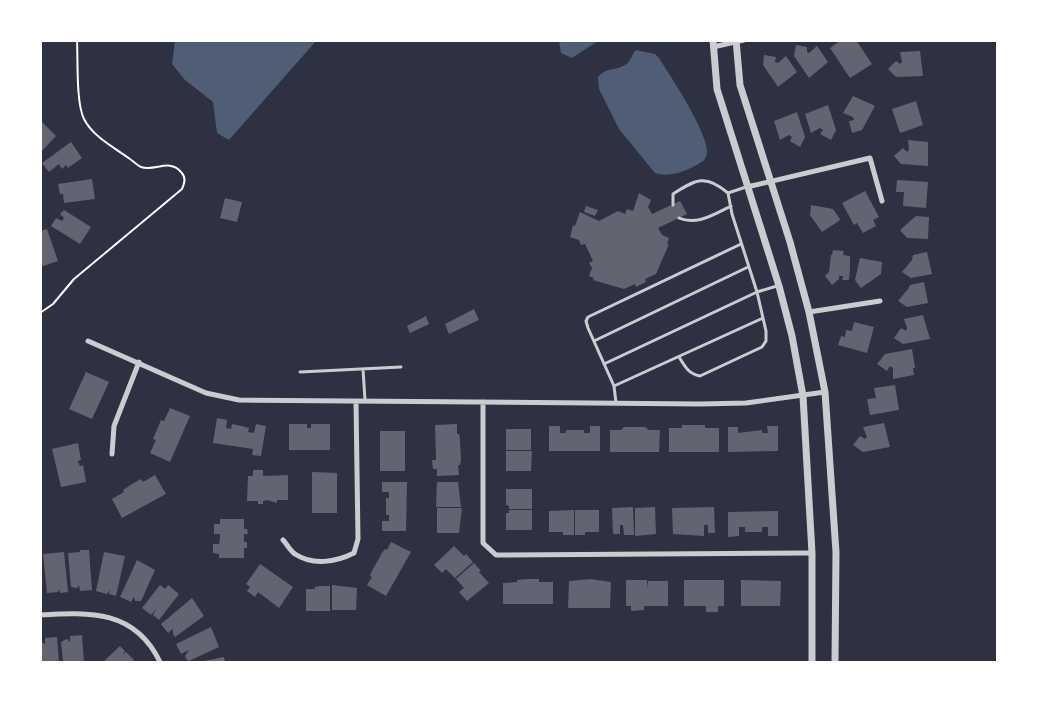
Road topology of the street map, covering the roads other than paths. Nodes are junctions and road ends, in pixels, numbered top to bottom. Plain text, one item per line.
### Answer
1 (744, 40) edge
2 (736, 42) edge
3 (713, 44) edge
4 (770, 182) junction
5 (747, 187) junction
6 (728, 193) junction
7 (882, 201) dead end
8 (673, 205) dead end
9 (731, 206) junction
10 (679, 218) dead end
11 (741, 244) junction
12 (748, 267) junction
13 (779, 286) junction
14 (757, 292) junction
15 (880, 302) dead end
16 (809, 312) junction
17 (763, 318) junction
18 (88, 341) dead end
19 (594, 341) junction
20 (679, 357) junction
21 (140, 362) junction
22 (604, 364) junction
23 (401, 367) dead end
24 (363, 369) junction
25 (300, 372) dead end
26 (614, 386) junction
27 (825, 392) junction
28 (803, 396) junction
29 (356, 402) junction
30 (365, 402) junction
31 (483, 402) junction
32 (616, 404) junction
33 (112, 454) dead end
34 (283, 540) dead end
35 (813, 553) junction
36 (40, 615) edge
37 (160, 663) edge
38 (812, 663) edge
39 (835, 663) edge

1 - 2 street
2 - 3 street
2 - 4 street
3 - 5 street
4 - 5 street
4 - 7 street
4 - 16 street
5 - 6 lane
5 - 13 street
6 - 8 lane
6 - 9 lane
9 - 10 lane
9 - 11 lane
11 - 12 lane
11 - 19 lane
12 - 14 lane
12 - 19 lane
13 - 14 lane
13 - 28 street
14 - 17 lane
14 - 22 lane
15 - 16 street
16 - 27 street
17 - 20 lane
17 - 20 lane
18 - 21 street
19 - 22 lane
20 - 26 lane
21 - 29 street
21 - 33 street
22 - 26 lane
23 - 24 lane
24 - 25 lane
24 - 30 lane
26 - 32 lane
27 - 28 street
27 - 39 street
28 - 32 street
28 - 35 street
29 - 30 street
29 - 34 street
30 - 31 street
31 - 32 street
31 - 35 street
35 - 38 street
36 - 37 street

